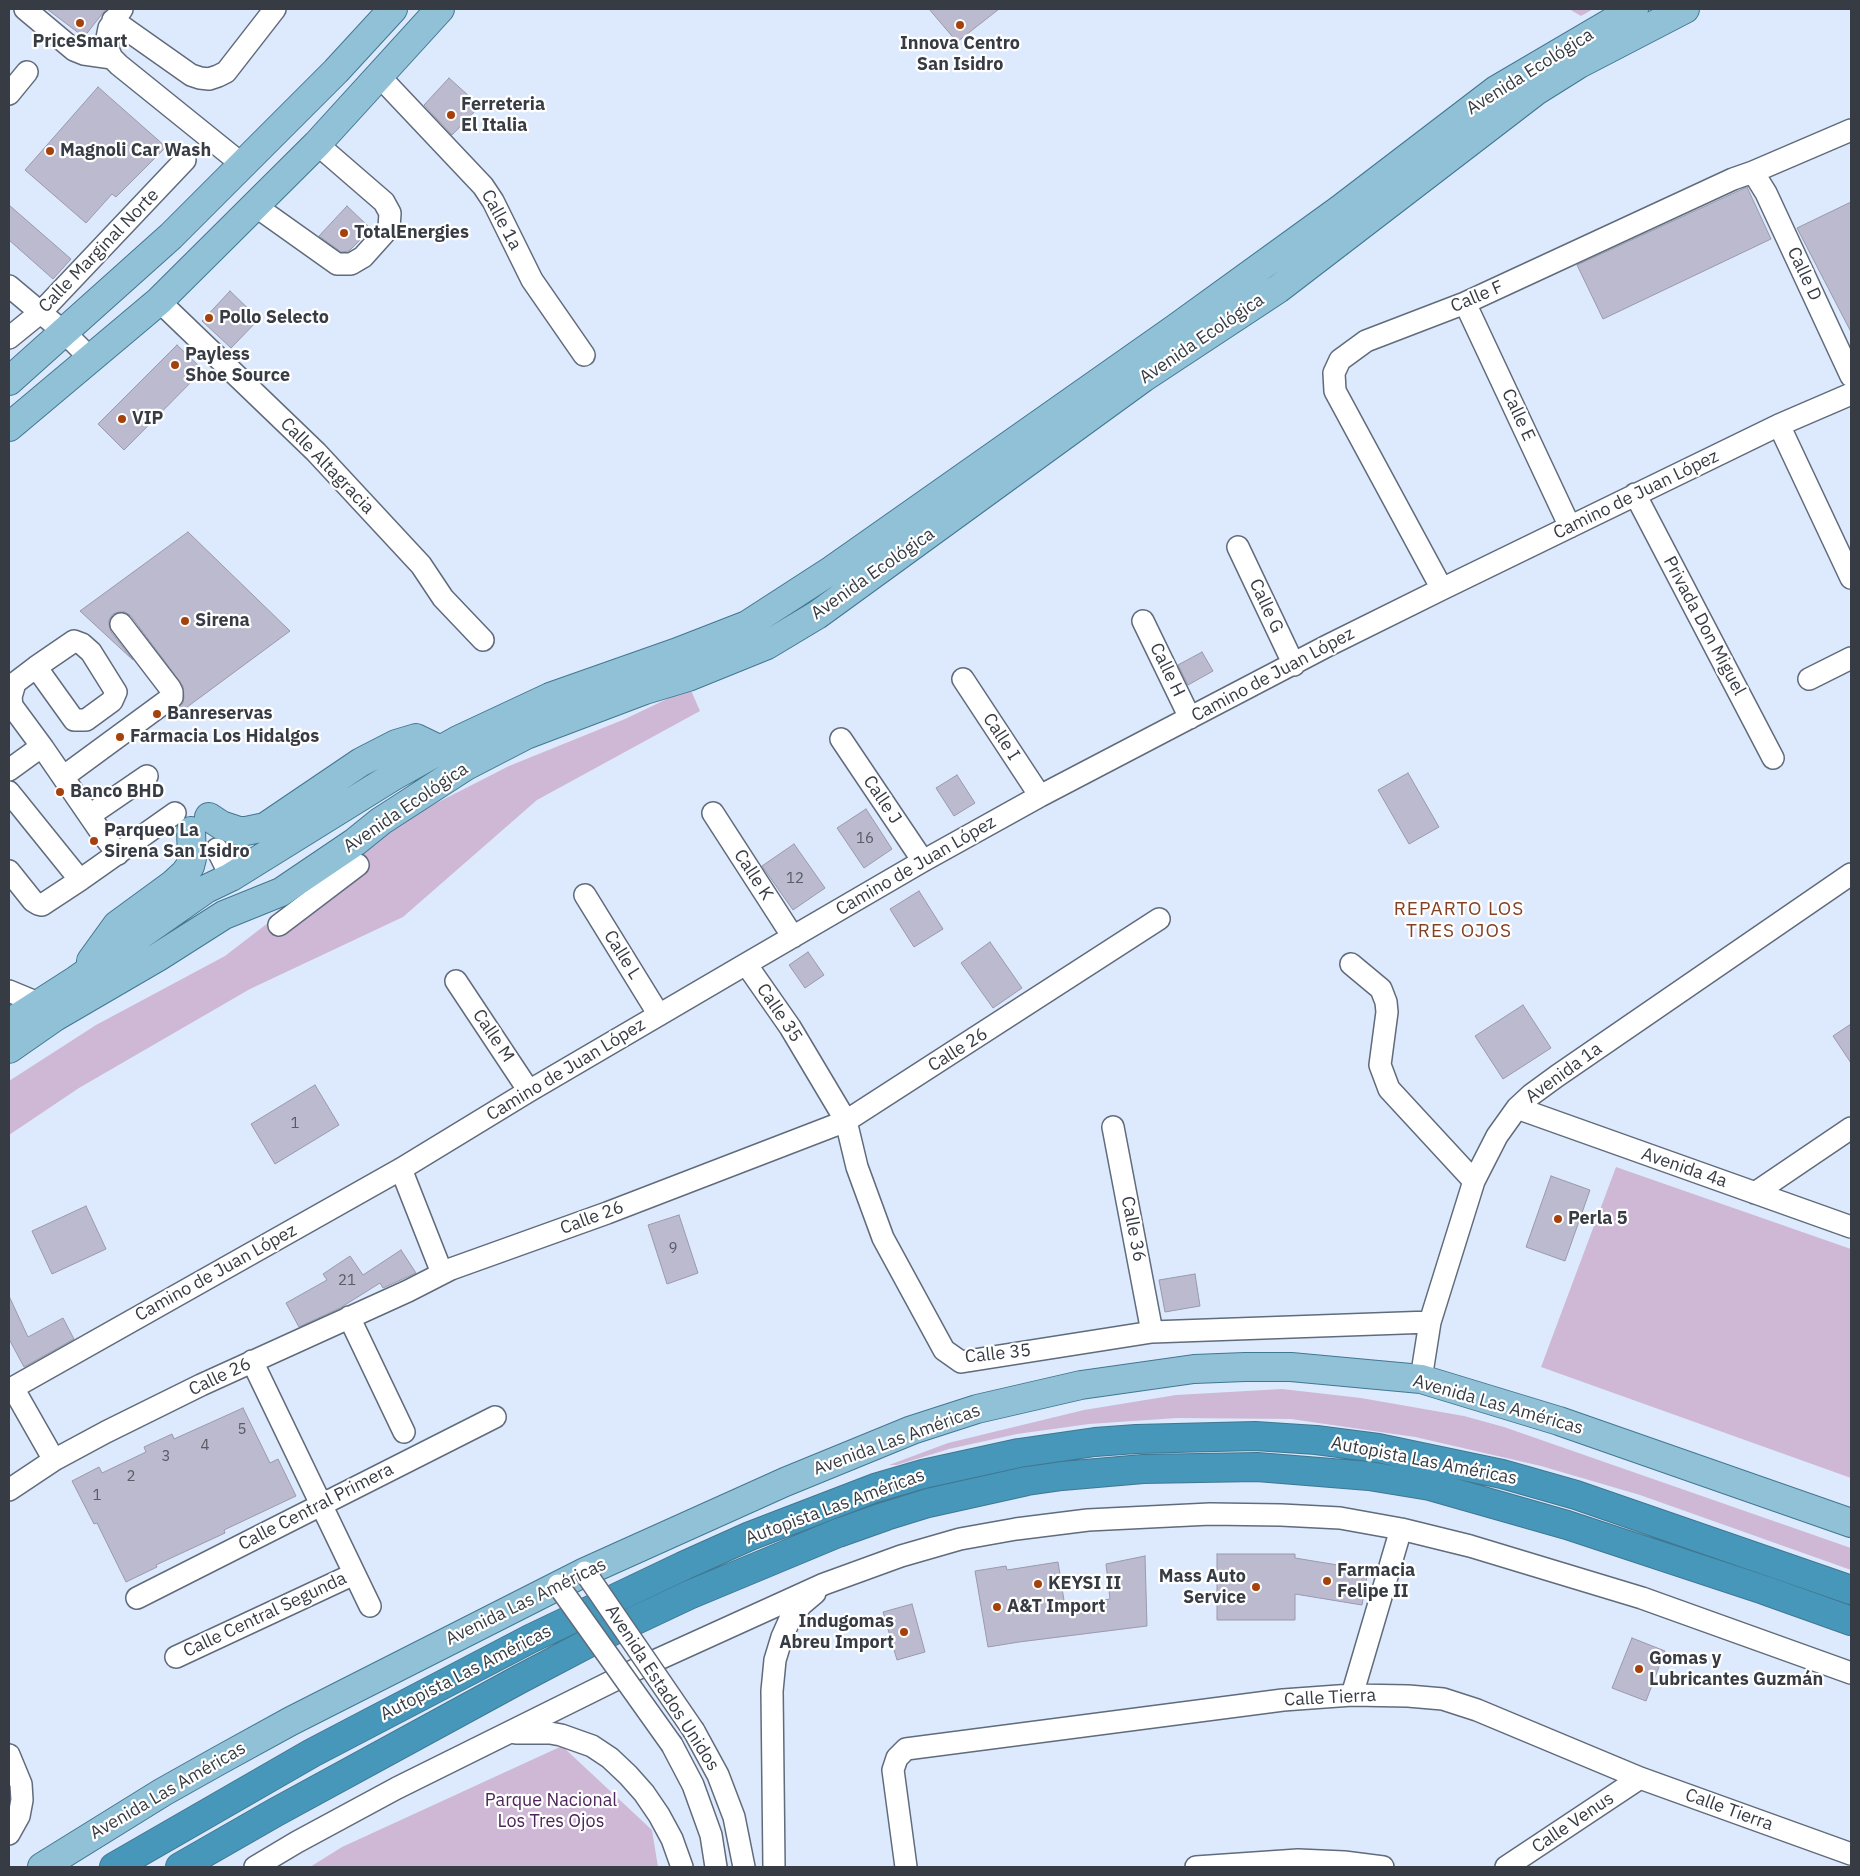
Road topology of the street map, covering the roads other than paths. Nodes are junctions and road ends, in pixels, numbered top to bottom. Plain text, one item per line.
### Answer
1 (25, 9) edge
2 (276, 9) edge
3 (393, 9) edge
4 (440, 9) edge
5 (1634, 9) edge
6 (1685, 9) edge
7 (118, 14) edge
8 (112, 58) junction
9 (27, 72) dead end
10 (380, 77) junction
11 (9, 94) edge
12 (1851, 130) edge
13 (317, 144) junction
14 (185, 160) dead end
15 (243, 165) junction
16 (1754, 172) junction
17 (254, 205) junction
18 (9, 286) edge
19 (159, 301) junction
20 (1465, 303) junction
21 (41, 312) junction
22 (65, 332) junction
23 (9, 338) edge
24 (584, 355) dead end
25 (91, 359) junction
26 (1851, 376) edge
27 (9, 382) edge
28 (1851, 394) edge
29 (9, 427) edge
30 (1783, 434) junction
31 (1635, 494) junction
32 (1570, 527) junction
33 (1238, 547) dead end
34 (1851, 578) edge
35 (1442, 589) junction
36 (1143, 621) dead end
37 (121, 624) dead end
38 (483, 640) dead end
39 (1851, 658) edge
40 (1294, 665) junction
41 (36, 667) dead end
42 (963, 679) dead end
43 (1809, 679) dead end
44 (1190, 718) junction
45 (841, 739) dead end
46 (43, 748) junction
47 (441, 750) junction
48 (1773, 758) dead end
49 (12, 760) edge
50 (147, 776) dead end
51 (63, 778) junction
52 (9, 792) edge
53 (1040, 796) junction
54 (714, 813) dead end
55 (90, 815) junction
56 (191, 820) junction
57 (381, 821) junction
58 (216, 849) dead end
59 (118, 854) junction
60 (923, 861) junction
61 (358, 866) dead end
62 (9, 871) edge
63 (1851, 874) edge
64 (231, 877) junction
65 (80, 880) junction
66 (585, 895) dead end
67 (289, 902) junction
68 (1159, 919) dead end
69 (279, 925) dead end
70 (793, 937) junction
71 (746, 964) junction
72 (1351, 964) dead end
73 (76, 980) junction
74 (456, 981) dead end
75 (107, 987) junction
76 (9, 990) edge
77 (38, 1004) junction
78 (659, 1015) junction
79 (9, 1022) edge
80 (9, 1049) edge
81 (529, 1091) junction
82 (1517, 1108) junction
83 (846, 1121) junction
84 (1113, 1127) dead end
85 (1851, 1128) edge
86 (401, 1169) junction
87 (1474, 1181) junction
88 (1755, 1193) junction
89 (1851, 1227) edge
90 (442, 1273) junction
91 (349, 1318) junction
92 (1430, 1322) junction
93 (1152, 1332) junction
94 (252, 1362) junction
95 (1421, 1379) junction
96 (11, 1389) edge
97 (495, 1417) dead end
98 (404, 1432) dead end
99 (54, 1460) junction
100 (9, 1490) edge
101 (322, 1504) junction
102 (1851, 1523) edge
103 (1401, 1529) junction
104 (585, 1572) junction
105 (354, 1574) junction
106 (824, 1584) junction
107 (558, 1585) junction
108 (1851, 1590) edge
109 (137, 1598) dead end
110 (370, 1606) dead end
111 (1851, 1621) edge
112 (176, 1657) dead end
113 (1851, 1673) edge
114 (1352, 1695) junction
115 (511, 1733) junction
116 (12, 1761) edge
117 (1640, 1778) junction
118 (9, 1834) edge
119 (1851, 1854) edge
120 (43, 1866) edge
121 (114, 1867) edge
122 (180, 1867) edge
123 (255, 1867) edge
124 (682, 1867) edge
125 (716, 1867) edge
126 (744, 1867) edge
127 (774, 1867) edge
128 (906, 1867) edge
129 (1196, 1867) edge
130 (1383, 1867) edge
131 (1506, 1867) edge

1 - 8 street
2 - 7 street
3 - 15 main road
4 - 10 main road
5 - 47 main road, Avenida Ecológica
6 - 57 main road, Avenida Ecológica
7 - 8 street
8 - 15 street
9 - 11 street
10 - 13 main road
10 - 24 street, Calle 1a
12 - 16 street, Calle F
13 - 17 main road
13 - 17 street
14 - 21 street, Calle Marginal Norte
15 - 22 main road
16 - 20 street, Calle F
16 - 26 street, Calle D
17 - 19 main road
18 - 21 street
19 - 25 main road
19 - 38 street, Calle Altagracia
20 - 32 street, Calle E
20 - 35 street, Calle F
21 - 22 street
21 - 23 street, Calle Marginal Norte
22 - 25 street
22 - 27 main road
25 - 29 main road
28 - 30 street, Camino de Juan López
30 - 31 street, Camino de Juan López
30 - 34 street
31 - 32 street, Camino de Juan López
31 - 48 street, Privada Don Miguel
32 - 35 street, Camino de Juan López
33 - 40 street, Calle G
35 - 40 street, Camino de Juan López
36 - 44 street, Calle H
37 - 51 street
39 - 43 street
40 - 44 street, Camino de Juan López
41 - 46 street
42 - 53 street, Calle I
44 - 53 street, Camino de Juan López
45 - 60 street, Calle J
46 - 49 street
46 - 51 street
47 - 56 main road
47 - 64 main road, Avenida Ecológica
50 - 55 street
51 - 55 street
52 - 65 street
53 - 60 street, Camino de Juan López
54 - 70 street, Calle K
55 - 59 street
56 - 59 street
56 - 73 main road
57 - 64 main road
57 - 67 main road, Avenida Ecológica
58 - 64 street
59 - 65 street
60 - 70 street, Camino de Juan López
61 - 67 street
62 - 65 street
63 - 82 street, Avenida 1a
64 - 73 main road, Avenida Ecológica
64 - 75 main road
66 - 78 street, Calle L
67 - 69 street
67 - 75 main road, Avenida Ecológica
68 - 83 street, Calle 26
70 - 71 street, Camino de Juan López
71 - 78 street, Camino de Juan López
71 - 83 street, Calle 35
72 - 87 street
73 - 77 main road, Avenida Ecológica
74 - 81 street, Calle M
75 - 80 main road, Avenida Ecológica
76 - 77 street
77 - 79 main road, Avenida Ecológica
78 - 81 street, Camino de Juan López
81 - 86 street, Camino de Juan López
82 - 87 street, Avenida 1a
82 - 88 street, Avenida 4a
83 - 90 street, Calle 26
83 - 93 street, Calle 35
84 - 93 street, Calle 36
85 - 88 street
86 - 90 street
86 - 96 street, Camino de Juan López
87 - 92 street, Avenida 1a
88 - 89 street, Avenida 4a
90 - 91 street, Calle 26
91 - 94 street, Calle 26
91 - 98 street
92 - 93 street, Calle 35
92 - 95 street, Avenida 1a
94 - 99 street, Calle 26
94 - 101 street
95 - 102 main road, Avenida Las Américas
95 - 104 main road, Avenida Las Américas
96 - 99 street
97 - 101 street, Calle Central Primera
99 - 100 street, Calle 26
101 - 105 street
101 - 109 street, Calle Central Primera
103 - 106 street
103 - 113 street
103 - 114 street
104 - 107 main road, Avenida Las Américas
104 - 126 street, Avenida Estados Unidos, bridge
105 - 110 street
105 - 112 street, Calle Central Segunda
106 - 115 street
106 - 127 street
107 - 120 main road, Avenida Las Américas
107 - 125 street, Avenida Estados Unidos, bridge
108 - 121 highway, Autopista Las Américas
111 - 122 highway, Autopista Las Américas
114 - 117 street, Calle Tierra
114 - 128 street, Calle Tierra
115 - 123 street
115 - 124 street
116 - 118 street
117 - 119 street, Calle Tierra
117 - 131 street, Calle Venus
129 - 130 street

